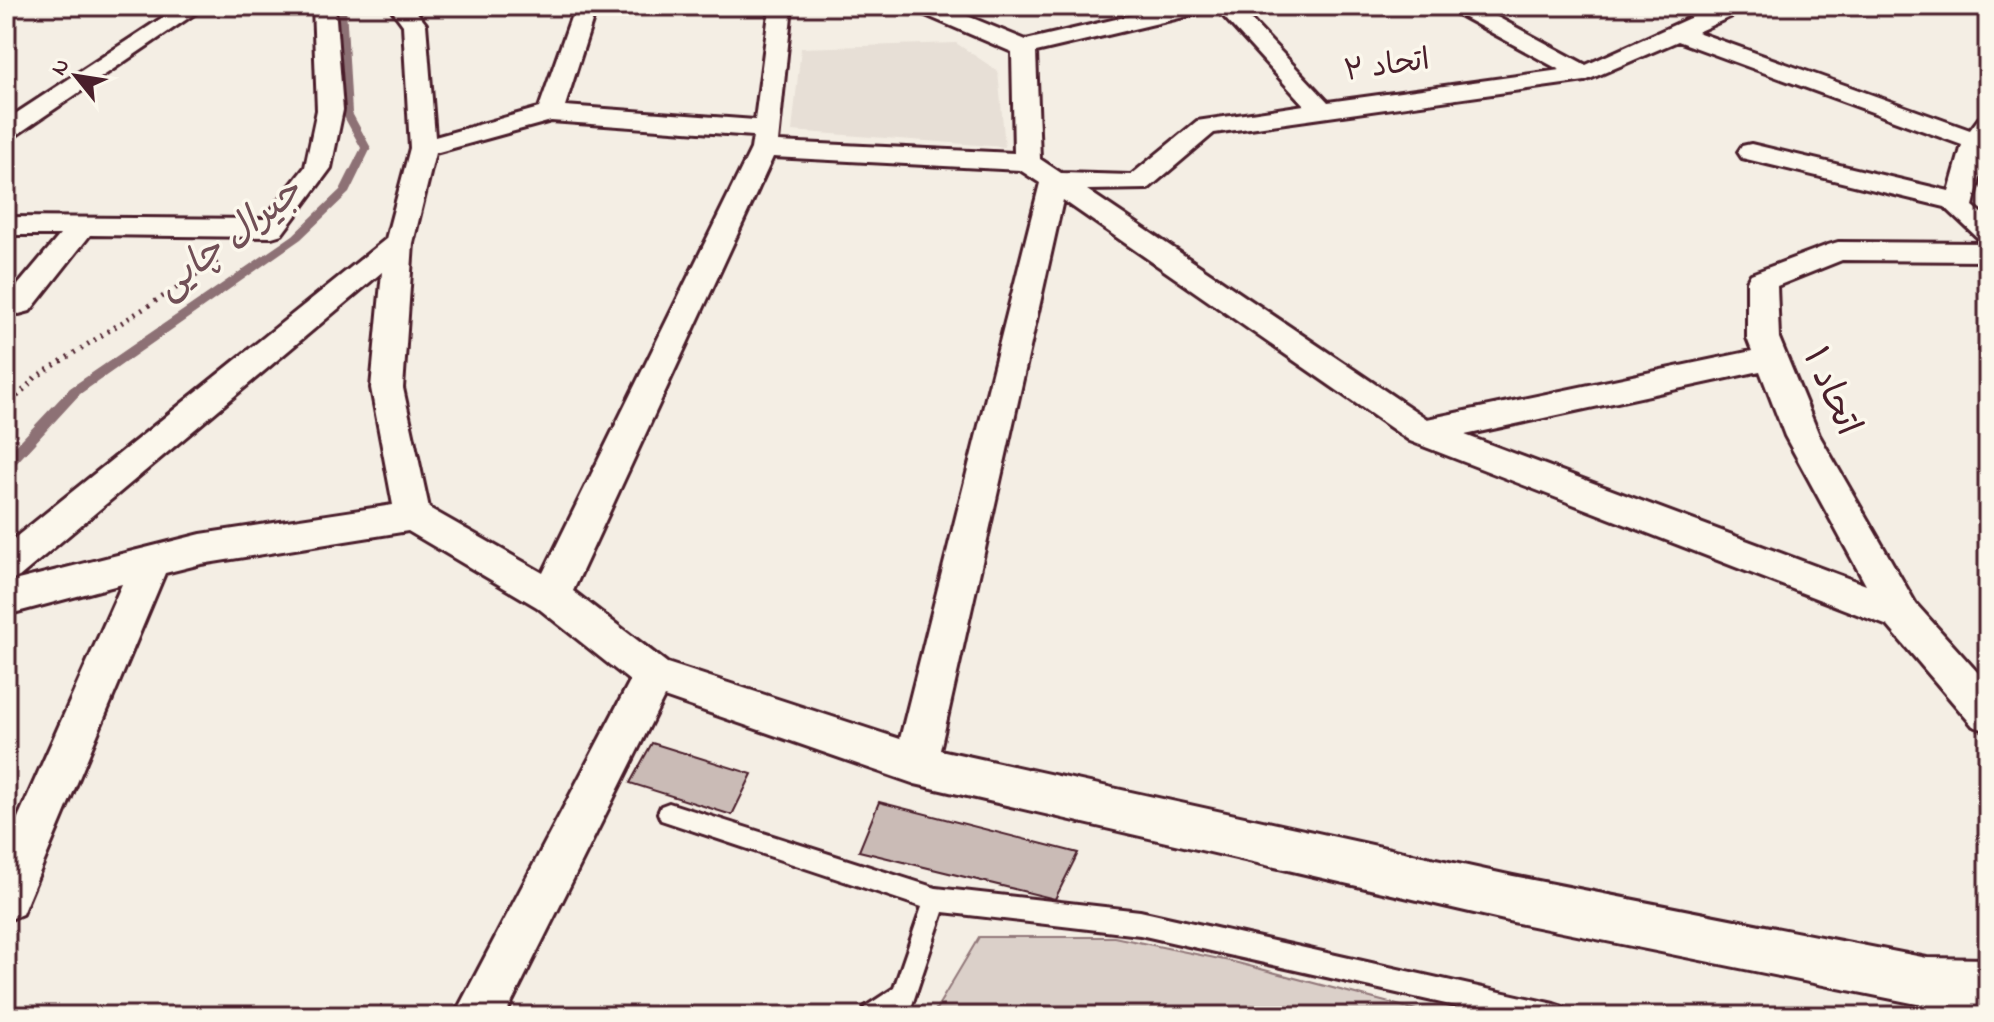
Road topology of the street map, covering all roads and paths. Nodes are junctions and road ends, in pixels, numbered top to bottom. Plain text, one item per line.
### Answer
1 (195, 6) edge
2 (324, 6) edge
3 (400, 6) edge
4 (586, 6) edge
5 (781, 6) edge
6 (924, 6) edge
7 (1201, 6) edge
8 (1225, 6) edge
9 (1460, 6) edge
10 (1735, 6) edge
11 (1676, 32) junction
12 (1024, 48) junction
13 (1585, 74) junction
14 (1322, 110) junction
15 (550, 113) junction
16 (6, 131) edge
17 (1982, 132) edge
18 (766, 139) junction
19 (423, 148) junction
20 (1751, 152) dead end
21 (1040, 171) junction
22 (1959, 202) junction
23 (6, 226) edge
24 (82, 227) junction
25 (272, 228) junction
26 (1988, 232) edge
27 (399, 243) junction
28 (1988, 252) edge
29 (19, 304) dead end
30 (1771, 358) junction
31 (6, 408) edge
32 (1422, 432) junction
33 (413, 516) junction
34 (151, 562) junction
35 (6, 566) edge
36 (551, 596) junction
37 (6, 599) edge
38 (1902, 615) junction
39 (654, 676) junction
40 (1988, 713) edge
41 (915, 764) junction
42 (669, 813) dead end
43 (6, 898) edge
44 (936, 900) junction
45 (1988, 983) edge
46 (479, 1016) edge
47 (874, 1016) edge
48 (1554, 1016) edge

1 - 16 street
2 - 25 street
3 - 19 street
4 - 15 street
5 - 18 street
6 - 12 street
7 - 12 street
8 - 14 street
9 - 13 street
10 - 11 street, اتحاد ۲
11 - 13 street, اتحاد ۲
11 - 17 street
12 - 21 street
13 - 14 street, اتحاد ۲
14 - 21 street, اتحاد ۲
15 - 18 street, اتحاد ۲
15 - 19 street, اتحاد ۲
17 - 22 street
18 - 21 street, اتحاد ۲
18 - 36 street
19 - 27 street
20 - 22 street
21 - 32 street
21 - 41 street
22 - 26 street
23 - 24 street
24 - 25 street
24 - 29 street
25 - 31 path
27 - 33 street
27 - 35 street
28 - 30 street, اتحاد ۱
30 - 32 street
30 - 38 street, اتحاد ۱
32 - 38 street
33 - 34 street
33 - 36 street
34 - 37 street
34 - 43 street
36 - 39 street
38 - 40 street, اتحاد ۱
39 - 41 street
39 - 46 street
41 - 45 street
42 - 44 lane
44 - 47 lane
44 - 48 lane

